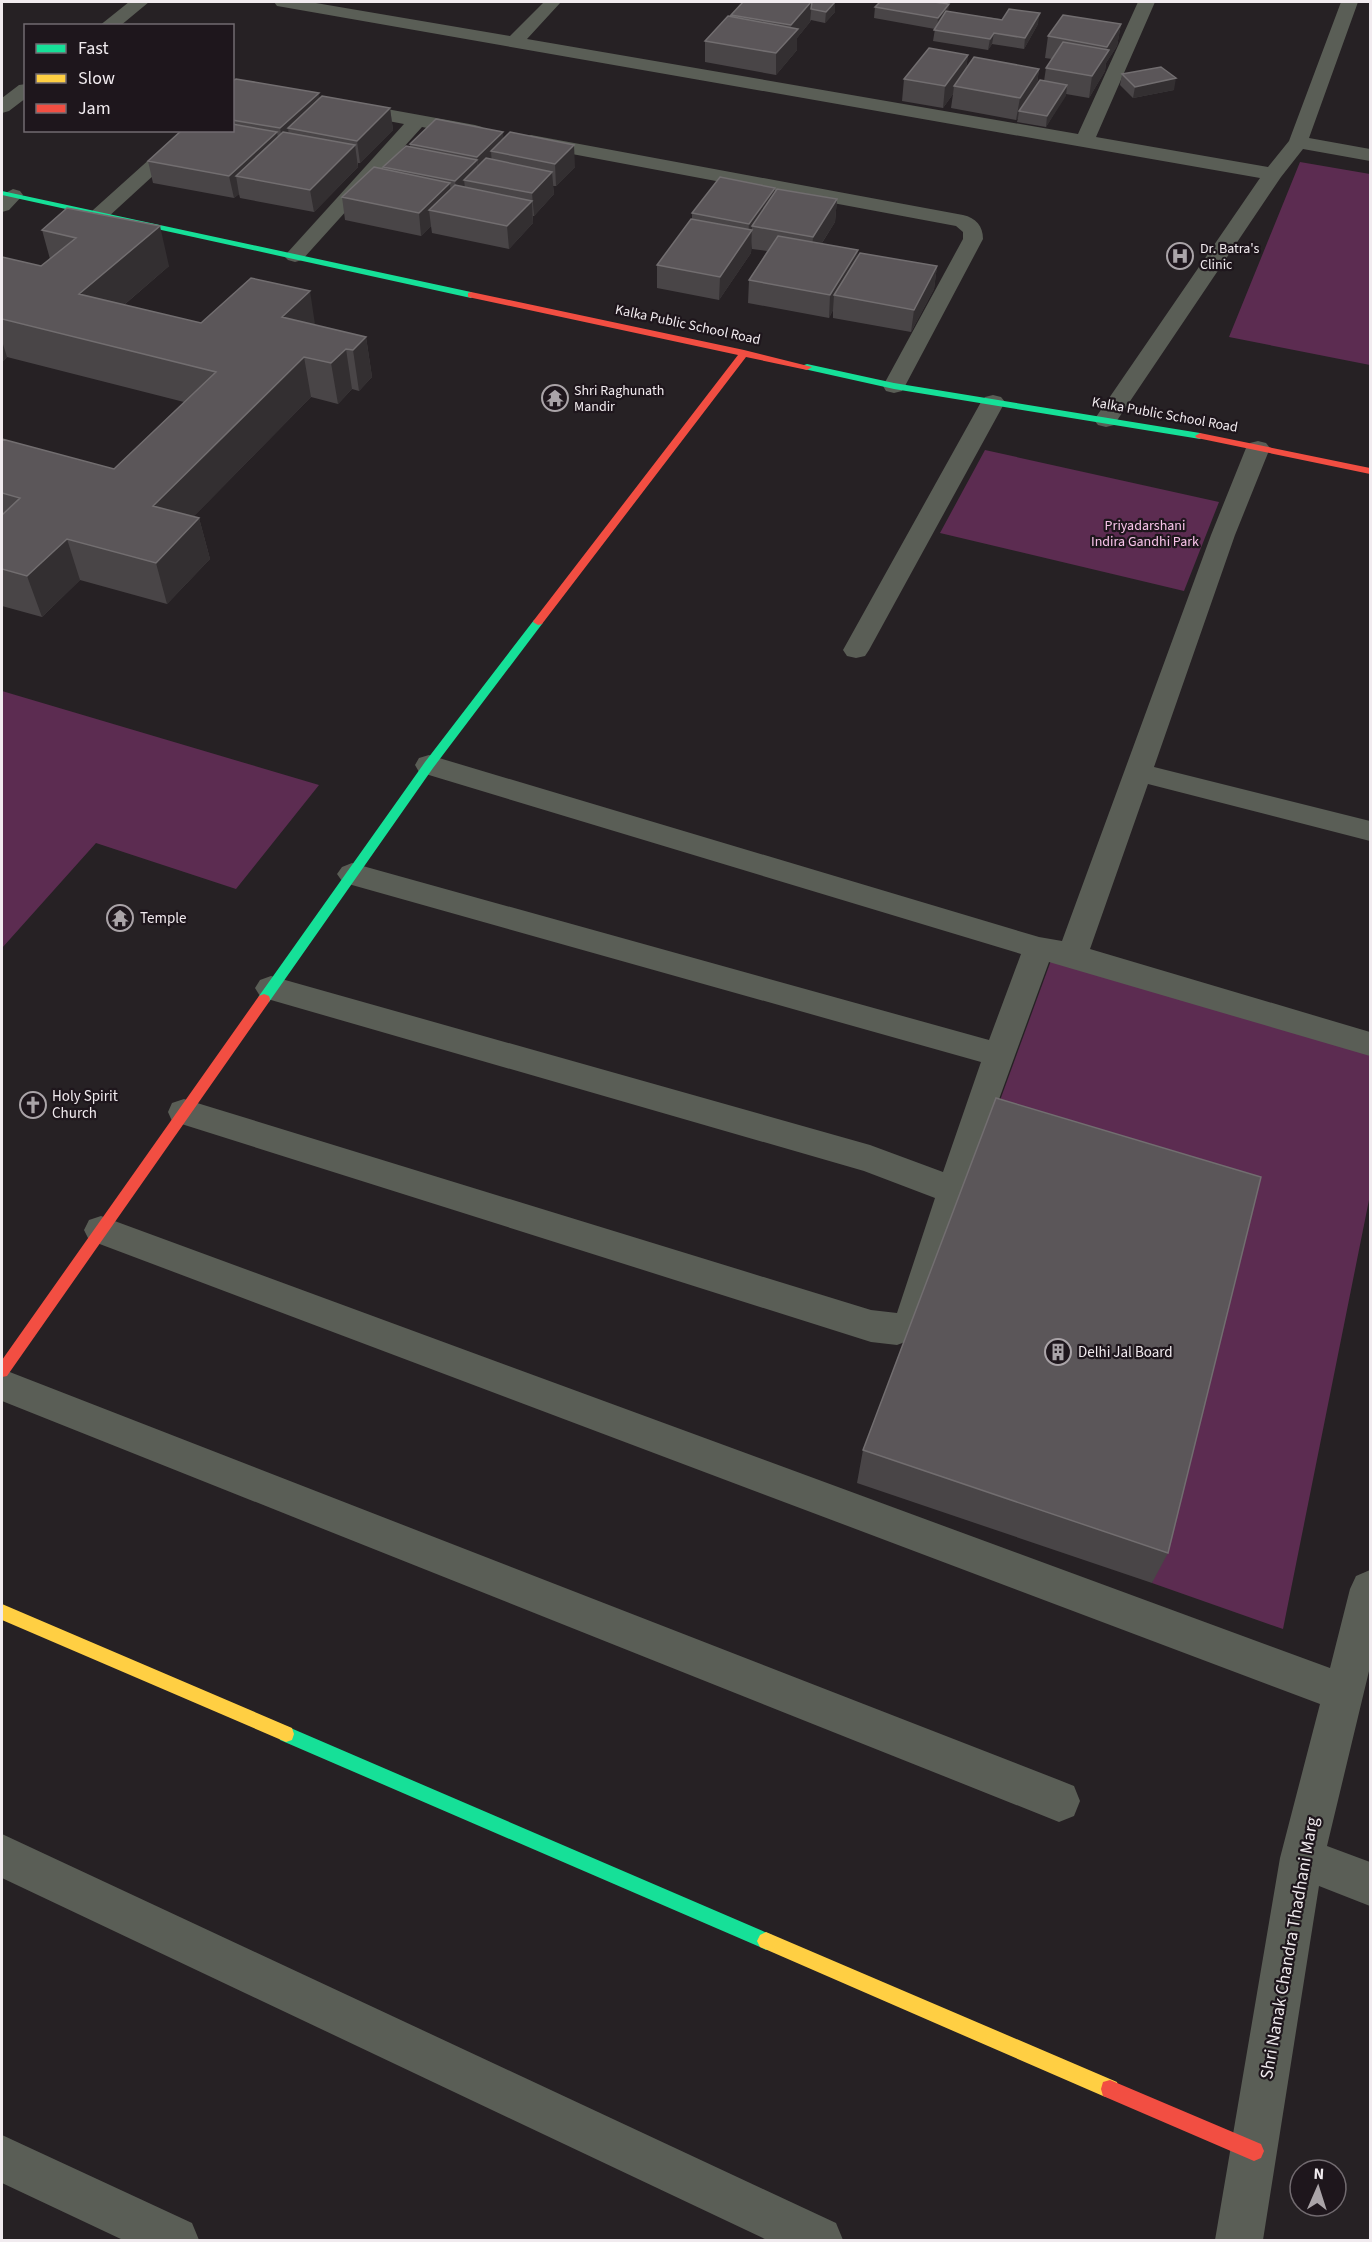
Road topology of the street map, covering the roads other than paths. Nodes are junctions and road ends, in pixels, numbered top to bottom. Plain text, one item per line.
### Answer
1 (140, 2) edge
2 (283, 2) edge
3 (553, 2) edge
4 (1147, 2) edge
5 (1350, 2) edge
6 (111, 24) edge
7 (514, 42) junction
8 (24, 90) edge
9 (323, 103) edge
10 (2, 107) edge
11 (417, 121) junction
12 (192, 132) edge
13 (1084, 142) junction
14 (1298, 142) junction
15 (1371, 155) edge
16 (1273, 174) junction
17 (5, 198) edge
18 (100, 214) junction
19 (295, 256) junction
20 (744, 353) junction
21 (894, 386) junction
22 (993, 402) junction
23 (1106, 420) junction
24 (1258, 448) junction
25 (1371, 471) edge
26 (856, 650) dead end
27 (429, 765) junction
28 (1137, 772) junction
29 (1371, 831) edge
30 (352, 874) junction
31 (1039, 948) junction
32 (1072, 955) junction
33 (271, 988) junction
34 (1371, 1044) edge
35 (1000, 1055) junction
36 (184, 1112) junction
37 (955, 1191) junction
38 (101, 1230) junction
39 (2, 1371) edge
40 (2, 1385) edge
41 (1371, 1589) edge
42 (2, 1612) edge
43 (1344, 1693) junction
44 (1059, 1801) dead end
45 (2, 1856) edge
46 (1302, 1858) junction
47 (1371, 1884) edge
48 (1254, 2151) junction
49 (2, 2159) edge
50 (175, 2241) edge
51 (819, 2241) edge
52 (1239, 2241) edge

1 - 6 street
2 - 7 street
3 - 7 street
4 - 13 street
5 - 14 street
7 - 13 street
8 - 10 street
9 - 11 street
11 - 19 street
11 - 21 street
12 - 18 street
13 - 16 street
14 - 15 street
14 - 16 street
16 - 23 street
17 - 18 street, Kalka Public School Road
18 - 19 street, Kalka Public School Road
19 - 20 street, Kalka Public School Road
20 - 21 street, Kalka Public School Road
20 - 27 street
21 - 22 street, Kalka Public School Road
22 - 23 street, Kalka Public School Road
22 - 26 street
23 - 24 street, Kalka Public School Road
24 - 25 street, Kalka Public School Road
24 - 28 street
27 - 30 street
27 - 31 street
28 - 29 street
28 - 32 street
30 - 33 street
30 - 35 street
31 - 32 street
31 - 35 street
32 - 34 street
33 - 36 street
33 - 37 street
35 - 37 street
36 - 37 street
36 - 38 street
38 - 39 street
38 - 43 street
40 - 44 street
41 - 43 street, Shri Nanak Chandra Thadhani Marg
42 - 48 street
43 - 46 street, Shri Nanak Chandra Thadhani Marg
45 - 51 street
46 - 47 street
46 - 48 street, Shri Nanak Chandra Thadhani Marg
48 - 52 street, Shri Nanak Chandra Thadhani Marg
49 - 50 street

